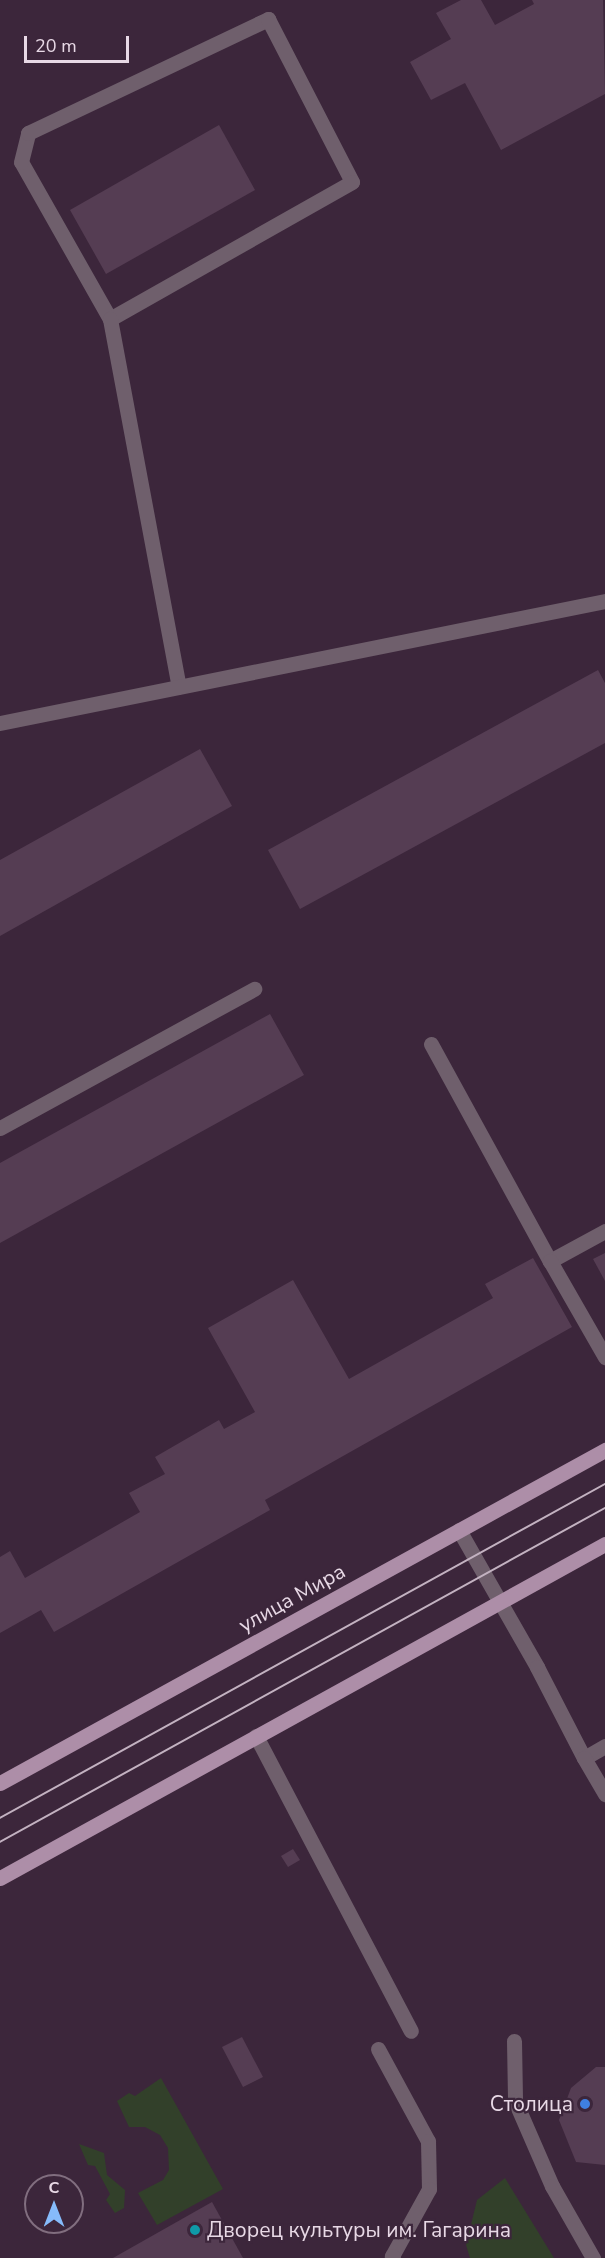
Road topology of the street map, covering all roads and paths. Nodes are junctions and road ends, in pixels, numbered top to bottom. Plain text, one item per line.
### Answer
1 (110, 319) junction
2 (605, 601) edge
3 (179, 687) junction
4 (0, 723) edge
5 (254, 989) dead end
6 (431, 1044) dead end
7 (0, 1128) edge
8 (605, 1231) edge
9 (550, 1261) junction
10 (605, 1357) edge
11 (605, 1450) edge
12 (459, 1530) junction
13 (605, 1544) edge
14 (500, 1602) junction
15 (256, 1736) junction
16 (605, 1746) edge
17 (584, 1758) junction
18 (0, 1783) edge
19 (605, 1794) edge
20 (0, 1878) edge
21 (411, 2031) dead end
22 (514, 2041) dead end
23 (378, 2049) dead end
24 (393, 2258) edge
25 (593, 2258) edge

1 - 1 lane
1 - 3 lane
2 - 3 lane
3 - 4 lane
5 - 7 lane
6 - 9 lane
8 - 9 lane
9 - 10 lane
11 - 12 main road, улица Мира
12 - 14 lane
12 - 18 main road, улица Мира
13 - 14 main road
14 - 15 main road
14 - 17 lane
15 - 20 main road
15 - 21 lane
16 - 17 lane
17 - 19 lane
22 - 25 lane
23 - 24 lane

